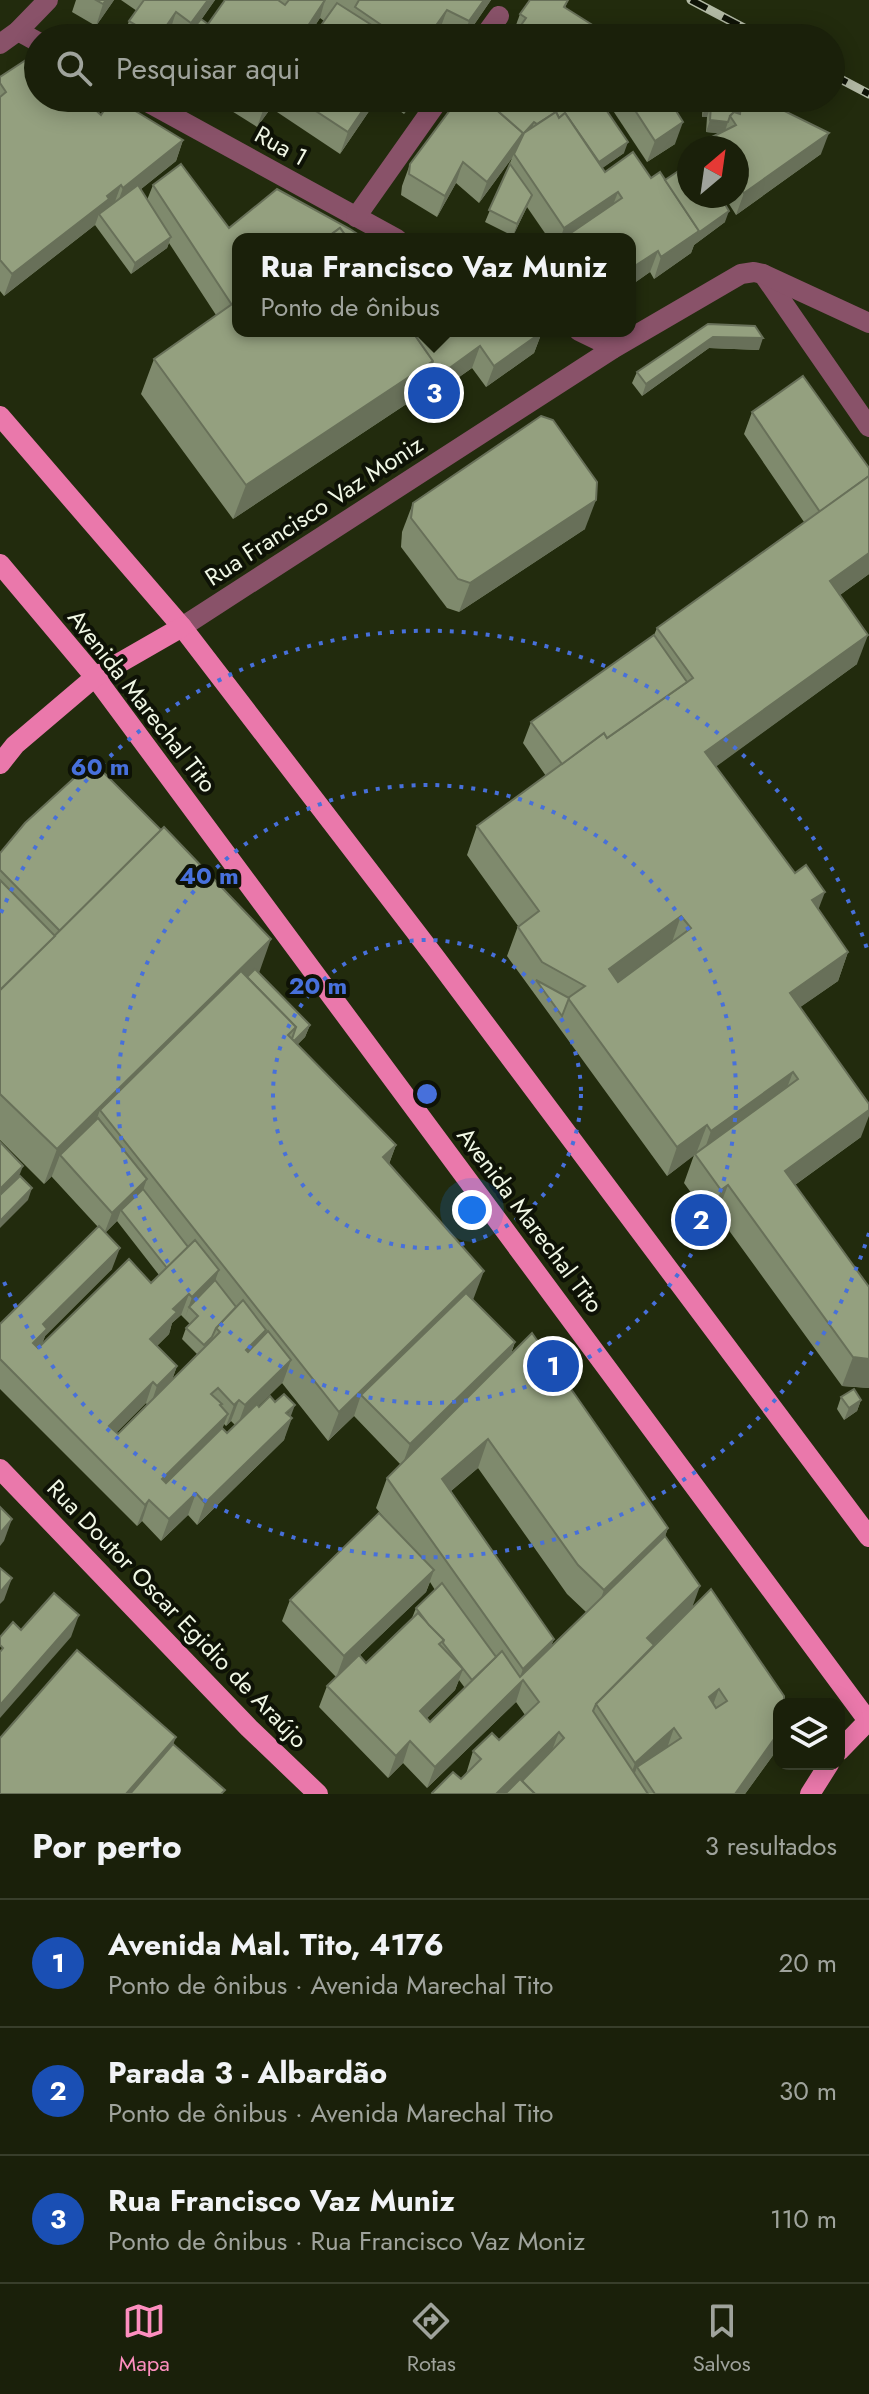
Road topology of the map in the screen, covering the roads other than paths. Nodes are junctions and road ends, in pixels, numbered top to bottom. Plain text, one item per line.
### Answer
1 (48, 0) edge
2 (499, 16) dead end
3 (25, 24) edge
4 (493, 24) edge
5 (24, 25) edge
6 (18, 31) junction
7 (24, 34) edge
8 (0, 44) edge
9 (165, 112) edge
10 (430, 112) edge
11 (356, 217) junction
12 (386, 233) edge
13 (763, 274) junction
14 (869, 323) edge
15 (636, 335) edge
16 (591, 337) edge
17 (633, 337) edge
18 (614, 348) junction
19 (0, 416) edge
20 (869, 427) edge
21 (0, 564) edge
22 (182, 627) junction
23 (95, 677) junction
24 (0, 764) edge
25 (0, 1469) edge
26 (869, 1537) edge
27 (869, 1721) edge
28 (845, 1745) edge
29 (825, 1770) edge
30 (318, 1794) edge
31 (810, 1794) edge

1 - 3 street
2 - 4 street
5 - 6 street
6 - 7 street
6 - 8 street
9 - 11 street, Rua 1
10 - 11 street
11 - 12 street, Rua 1
13 - 14 street
13 - 15 street, Rua Francisco Vaz Moniz
13 - 20 street
16 - 18 street
17 - 18 street, Rua Francisco Vaz Moniz
18 - 22 street, Rua Francisco Vaz Moniz
19 - 22 main road
21 - 23 main road, Avenida Marechal Tito
22 - 23 main road
22 - 26 main road
23 - 24 main road
23 - 27 main road, Avenida Marechal Tito
25 - 30 main road, Rua Doutor Oscar Egidio de Araújo
27 - 28 main road
29 - 31 main road

